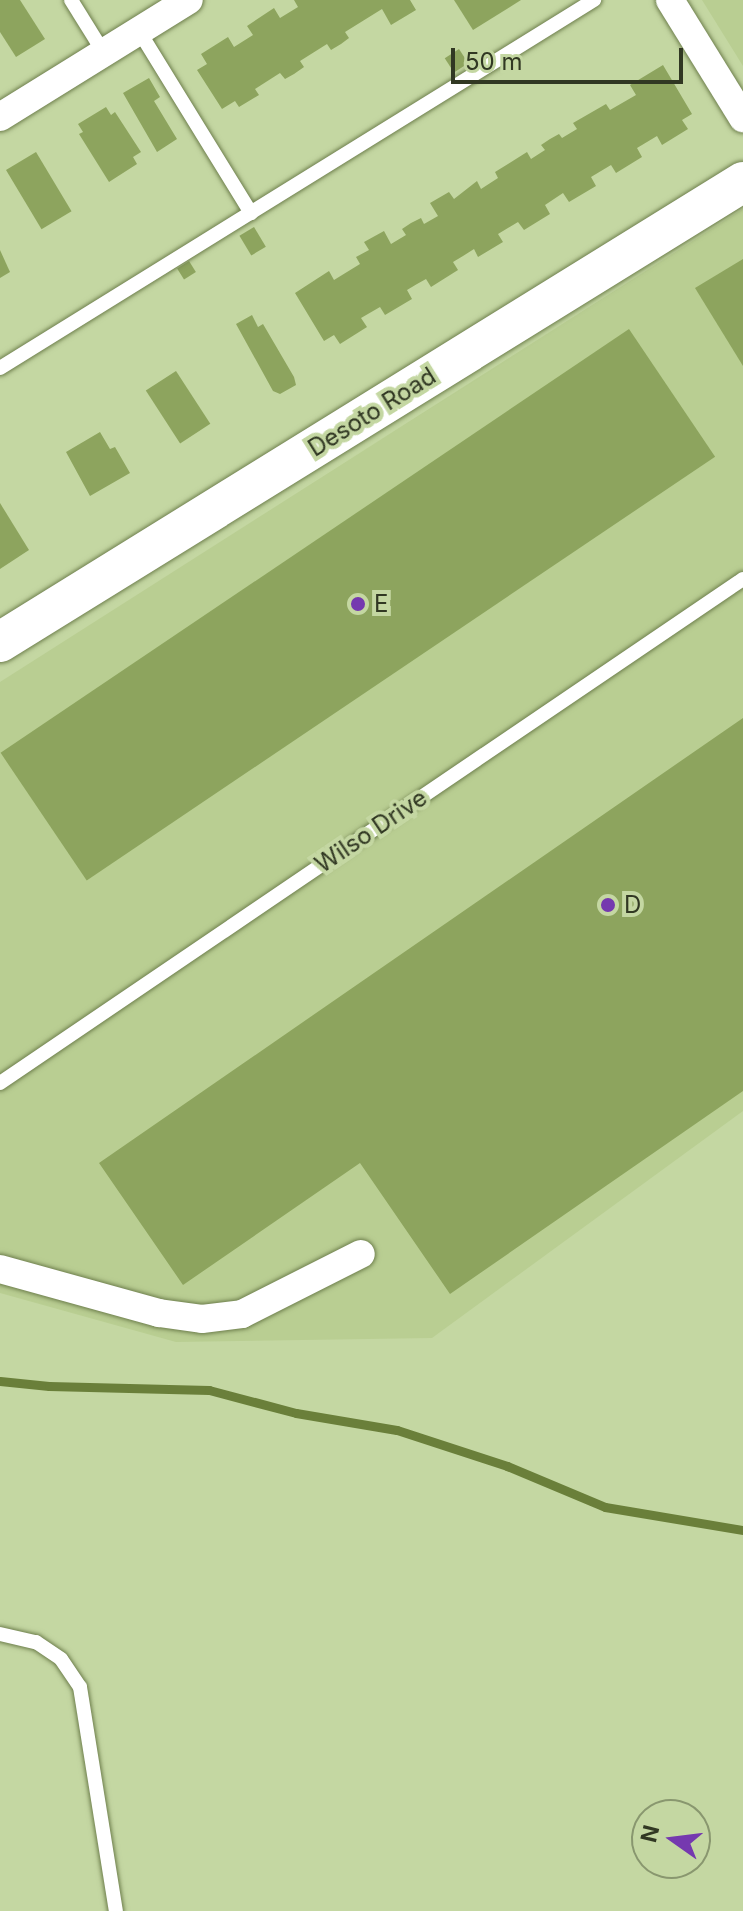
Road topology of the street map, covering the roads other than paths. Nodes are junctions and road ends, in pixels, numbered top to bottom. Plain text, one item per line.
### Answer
1 (71, 0) edge
2 (189, 0) edge
3 (594, 0) edge
4 (670, 0) edge
5 (139, 31) junction
6 (104, 53) junction
7 (0, 117) edge
8 (743, 118) edge
9 (743, 182) edge
10 (251, 213) junction
11 (0, 368) edge
12 (743, 579) edge
13 (0, 642) edge
14 (0, 1083) edge
15 (361, 1254) dead end
16 (0, 1269) edge
17 (0, 1634) edge
18 (116, 1911) edge

1 - 6 lane
2 - 5 street
3 - 10 lane
4 - 8 street
5 - 6 street
5 - 10 lane
6 - 7 street
9 - 13 street, Desoto Road
10 - 11 lane
12 - 14 lane, Wilso Drive
15 - 16 street
17 - 18 lane

